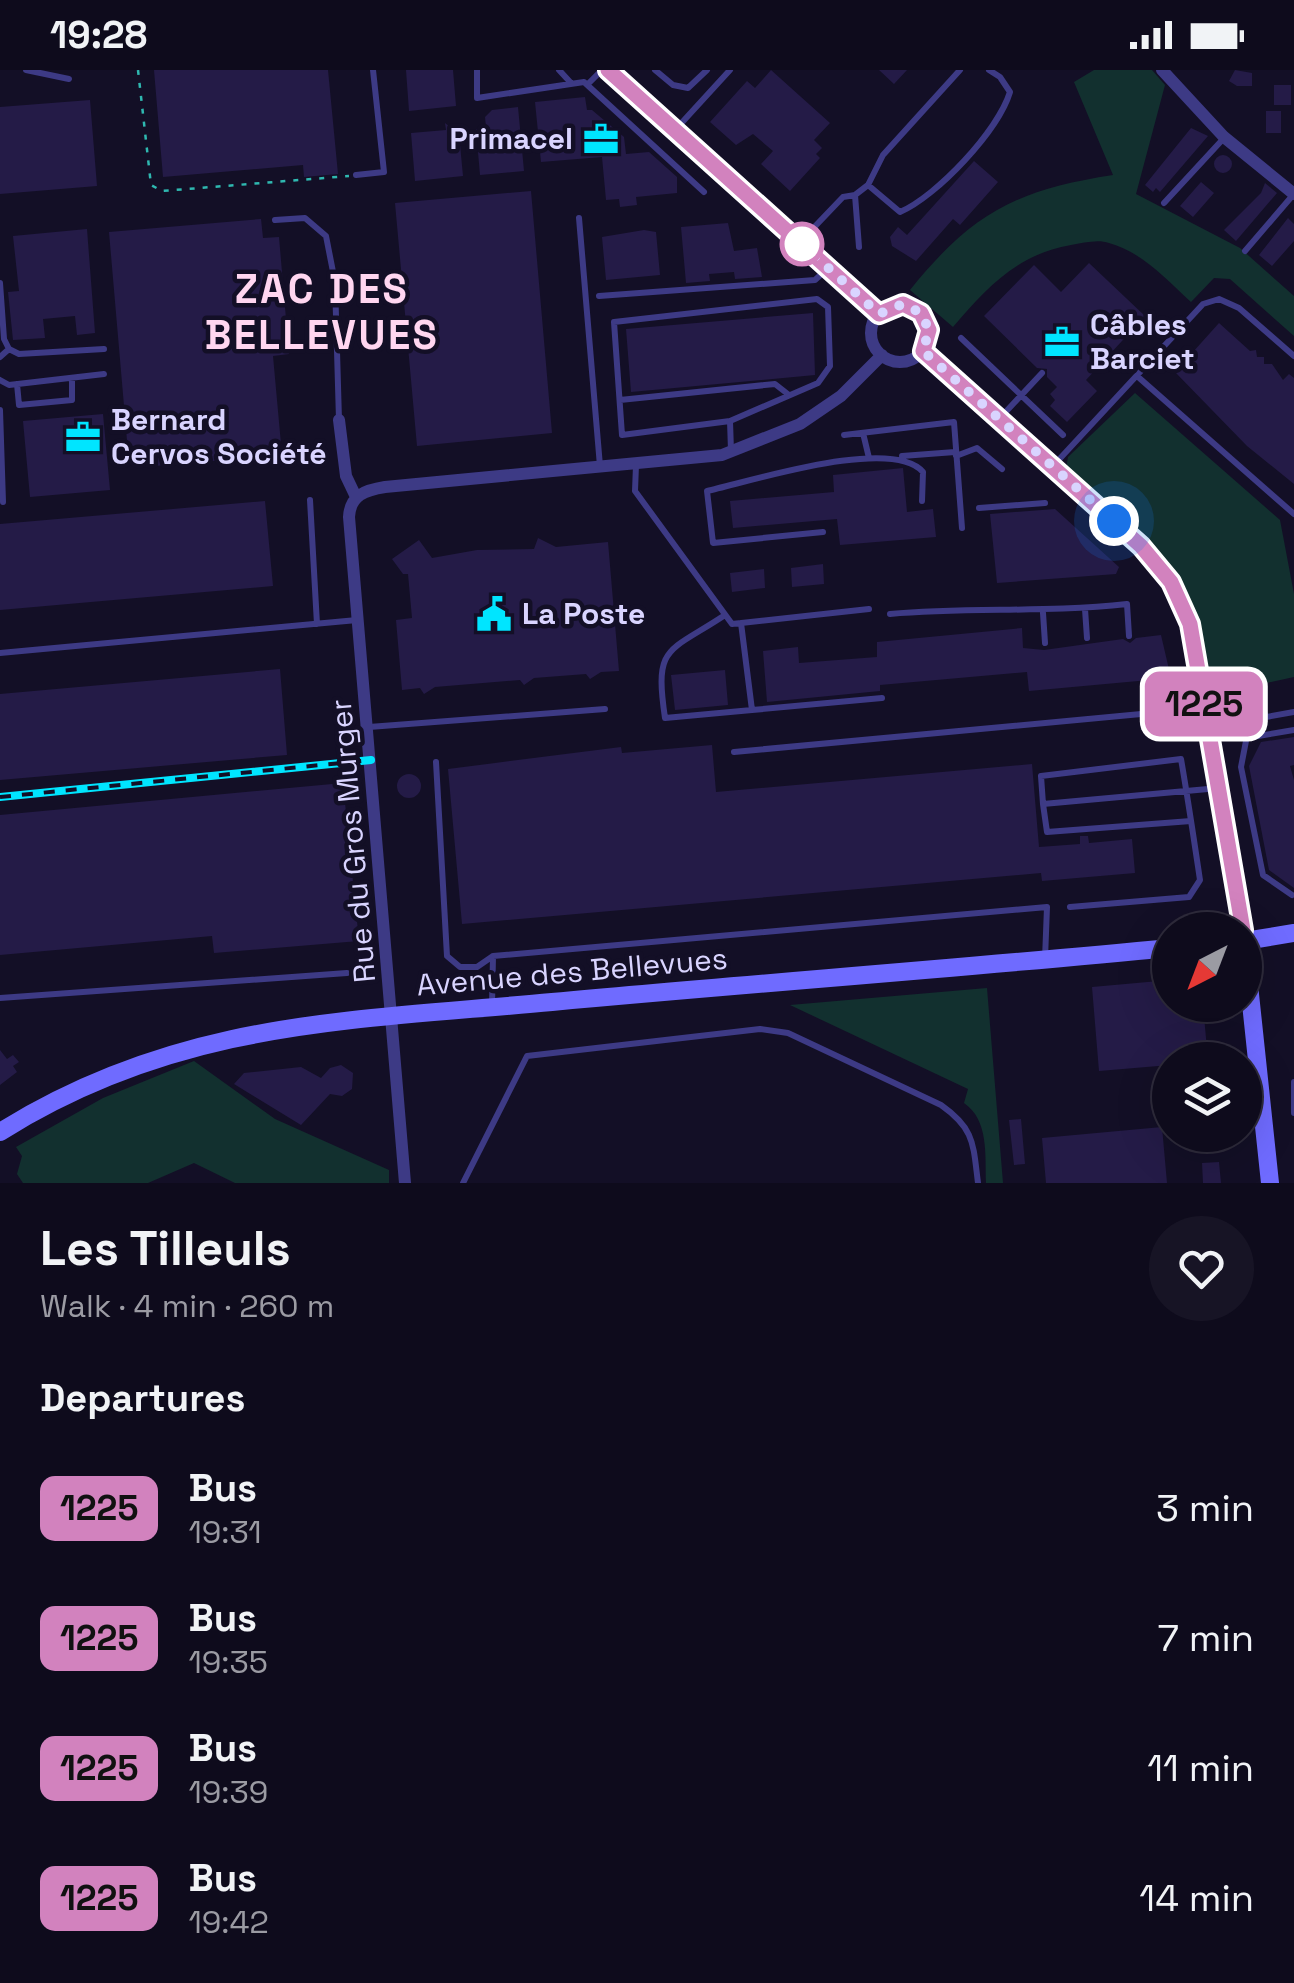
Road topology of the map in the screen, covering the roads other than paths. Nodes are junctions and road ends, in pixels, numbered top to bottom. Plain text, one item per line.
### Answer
1 (26, 70) edge
2 (373, 70) edge
3 (477, 70) edge
4 (558, 70) edge
5 (605, 70) edge
6 (655, 70) edge
7 (707, 70) edge
8 (730, 70) edge
9 (960, 70) edge
10 (989, 70) edge
11 (1162, 70) edge
12 (69, 79) dead end
13 (572, 84) junction
14 (587, 85) junction
15 (675, 130) junction
16 (1224, 137) junction
17 (356, 176) road end
18 (868, 185) junction
19 (1293, 190) edge
20 (704, 192) dead end
21 (855, 195) junction
22 (1164, 203) dead end
23 (579, 218) dead end
24 (275, 220) dead end
25 (800, 242) junction
26 (859, 247) dead end
27 (1245, 250) dead end
28 (828, 268) junction
29 (0, 283) edge
30 (599, 296) dead end
31 (879, 314) junction
32 (961, 338) dead end
33 (9, 349) junction
34 (104, 349) dead end
35 (923, 351) junction
36 (882, 355) junction
37 (1294, 356) edge
38 (0, 357) edge
39 (1042, 373) dead end
40 (104, 374) dead end
41 (1137, 376) junction
42 (72, 379) junction
43 (0, 380) edge
44 (16, 384) junction
45 (790, 395) junction
46 (1021, 395) junction
47 (620, 400) junction
48 (0, 410) edge
49 (999, 419) junction
50 (339, 420) joint
51 (730, 421) junction
52 (864, 434) junction
53 (844, 435) dead end
54 (1064, 435) dead end
55 (730, 452) junction
56 (956, 454) junction
57 (897, 457) junction
58 (868, 458) junction
59 (636, 464) junction
60 (1052, 466) junction
61 (600, 467) junction
62 (1002, 469) dead end
63 (356, 497) junction
64 (310, 500) dead end
65 (922, 501) dead end
66 (3, 502) dead end
67 (1045, 503) dead end
68 (979, 508) dead end
69 (1294, 514) edge
70 (962, 528) dead end
71 (823, 532) dead end
72 (1085, 609) junction
73 (869, 610) dead end
74 (1044, 613) junction
75 (890, 614) dead end
76 (726, 615) junction
77 (359, 620) junction
78 (742, 622) junction
79 (317, 624) junction
80 (1129, 636) dead end
81 (1087, 638) dead end
82 (1044, 643) dead end
83 (0, 652) edge
84 (1198, 668) junction
85 (1180, 672) dead end
86 (1262, 697) dead end
87 (882, 698) dead end
88 (1205, 708) junction
89 (605, 709) dead end
90 (752, 710) junction
91 (1294, 712) edge
92 (1265, 717) junction
93 (1242, 721) junction
94 (369, 727) junction
95 (1208, 727) junction
96 (1294, 730) edge
97 (1246, 738) junction
98 (734, 752) dead end
99 (436, 762) dead end
100 (1220, 788) junction
101 (1186, 791) junction
102 (1043, 804) junction
103 (1191, 820) junction
104 (1292, 895) edge
105 (1070, 908) dead end
106 (1240, 912) edge
107 (1294, 933) edge
108 (1262, 940) edge
109 (1152, 950) edge
110 (493, 956) junction
111 (1045, 960) junction
112 (347, 973) dead end
113 (0, 998) edge
114 (492, 1007) junction
115 (394, 1016) junction
116 (1253, 1022) edge
117 (1294, 1082) edge
118 (1294, 1113) edge
119 (0, 1132) edge
120 (404, 1183) edge
121 (463, 1183) edge
122 (978, 1183) edge
123 (1270, 1183) edge

1 - 12 lane
2 - 17 lane
3 - 13 lane
4 - 13 lane
5 - 14 lane
5 - 15 street
6 - 7 lane
8 - 15 lane
9 - 18 lane
10 - 18 lane
11 - 16 street
13 - 14 lane
14 - 20 lane
15 - 25 street
16 - 19 street
16 - 22 lane
18 - 21 lane
19 - 27 lane
21 - 25 lane
21 - 26 lane
23 - 61 lane
24 - 50 lane
25 - 28 street
28 - 30 lane
28 - 31 street
29 - 33 lane
31 - 35 street
31 - 36 street
32 - 46 lane
33 - 34 lane
33 - 38 lane
35 - 36 street
35 - 49 street
36 - 55 street
37 - 41 lane
39 - 46 lane
40 - 42 lane
41 - 60 lane
41 - 69 lane
42 - 44 lane
42 - 44 lane
43 - 44 lane
45 - 47 lane
45 - 47 lane
45 - 51 lane
46 - 49 lane
46 - 54 lane
47 - 51 lane
48 - 66 lane
49 - 60 street
50 - 63 street, Rue du Gros Murger
51 - 55 lane
52 - 53 lane
52 - 56 lane
52 - 58 lane
55 - 59 street
56 - 57 lane
56 - 62 lane
56 - 70 lane
57 - 58 lane
57 - 65 lane
58 - 71 lane
59 - 61 street
59 - 76 lane
60 - 84 street
61 - 63 street
63 - 77 street, Rue du Gros Murger
64 - 79 lane
67 - 68 lane
72 - 74 lane
72 - 80 lane
72 - 81 lane
73 - 78 lane
74 - 75 lane
74 - 82 lane
76 - 78 lane
76 - 90 lane
77 - 79 lane
77 - 94 street, Rue du Gros Murger
78 - 90 lane
79 - 83 lane
84 - 85 lane
84 - 88 street
86 - 92 lane
87 - 90 lane
88 - 95 street
88 - 98 lane
89 - 94 lane
91 - 92 lane
92 - 93 lane
93 - 95 lane
93 - 97 lane
94 - 115 street, Rue du Gros Murger
95 - 100 street
96 - 97 lane
97 - 104 lane
99 - 110 lane
100 - 101 lane
100 - 106 street
101 - 102 lane
101 - 102 lane
101 - 103 lane
102 - 103 lane
103 - 105 lane
107 - 108 street
109 - 111 street, Avenue des Bellevues
110 - 111 lane
110 - 114 lane
111 - 114 street, Avenue des Bellevues
112 - 113 lane
114 - 115 street, Avenue des Bellevues
115 - 119 street, Avenue des Bellevues
115 - 120 street, Rue du Gros Murger
116 - 123 street
117 - 118 lane
121 - 122 lane

